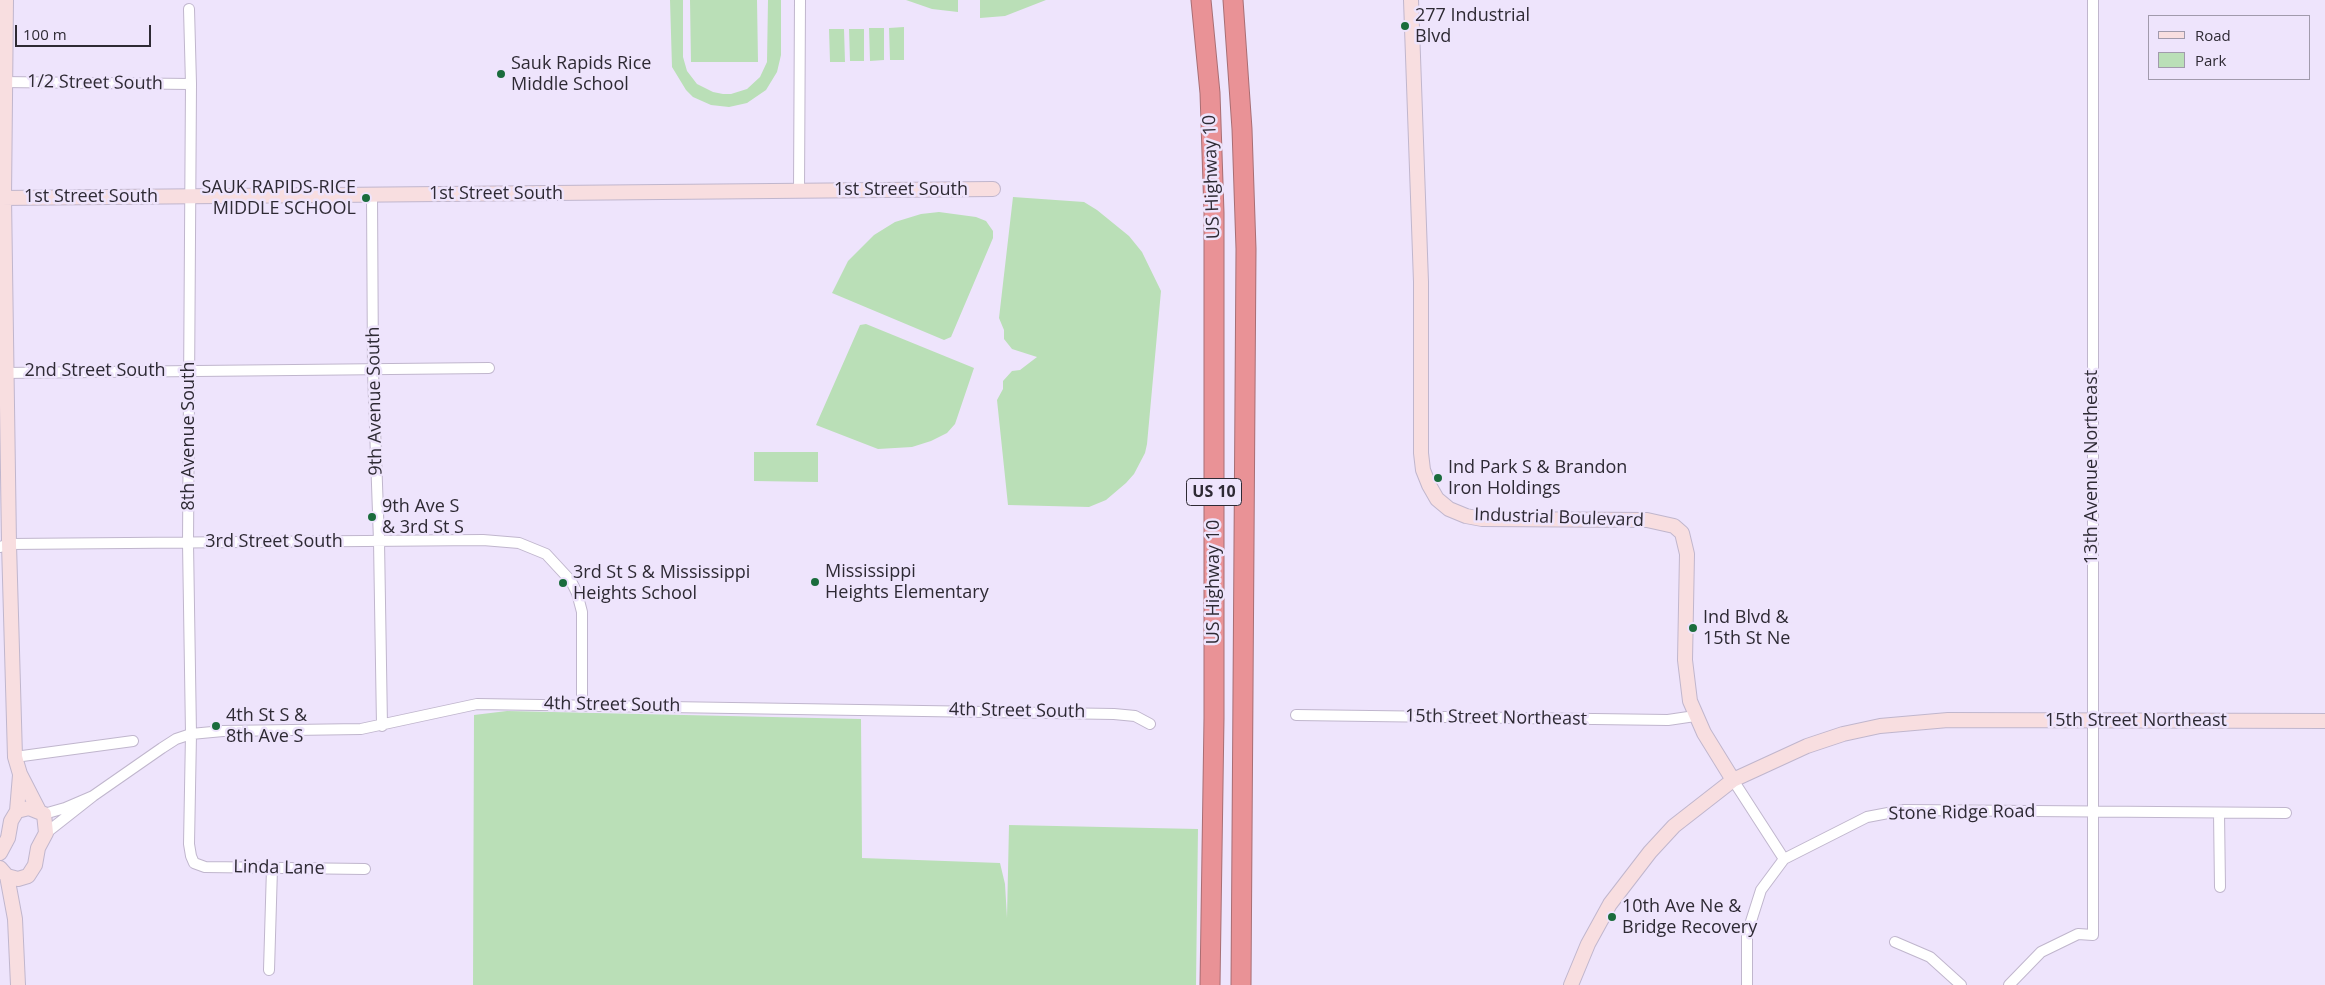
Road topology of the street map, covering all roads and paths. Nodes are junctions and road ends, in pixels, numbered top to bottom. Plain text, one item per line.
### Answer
1 (6, 0) edge
2 (800, 0) edge
3 (1201, 0) edge
4 (1233, 0) edge
5 (1411, 0) edge
6 (2092, 0) edge
7 (189, 9) dead end
8 (2, 82) edge
9 (191, 84) junction
10 (993, 189) dead end
11 (799, 191) junction
12 (372, 195) junction
13 (189, 197) junction
14 (2, 198) edge
15 (490, 368) dead end
16 (189, 370) junction
17 (373, 371) junction
18 (3, 372) edge
19 (379, 541) junction
20 (188, 543) junction
21 (4, 546) edge
22 (582, 704) junction
23 (1296, 715) dead end
24 (1695, 716) junction
25 (2092, 721) junction
26 (2325, 721) edge
27 (1150, 724) dead end
28 (382, 726) junction
29 (191, 734) junction
30 (132, 741) dead end
31 (16, 757) junction
32 (20, 774) junction
33 (1733, 780) junction
34 (94, 796) junction
35 (17, 811) junction
36 (41, 812) junction
37 (2092, 812) junction
38 (2286, 812) dead end
39 (2219, 813) junction
40 (46, 832) junction
41 (0, 853) edge
42 (1784, 859) junction
43 (194, 863) joint
44 (272, 868) junction
45 (365, 869) dead end
46 (3, 874) edge
47 (28, 876) junction
48 (2220, 887) dead end
49 (15, 919) junction
50 (1895, 942) dead end
51 (269, 970) dead end
52 (18, 985) edge
53 (1210, 985) edge
54 (1241, 985) edge
55 (1571, 985) edge
56 (1747, 985) edge
57 (1961, 985) edge
58 (2009, 985) edge

1 - 8 street
2 - 11 street
3 - 53 highway, US Highway 10 / US 10
4 - 54 highway, US Highway 10 / US 10
5 - 24 street, Industrial Boulevard
6 - 25 street, 13th Avenue Northeast
7 - 9 street, 8th Avenue South
8 - 9 street, 1/2 Street South
8 - 14 street
9 - 13 street, 8th Avenue South
10 - 11 street, 1st Street South
11 - 12 street, 1st Street South
12 - 13 street, 1st Street South
12 - 17 street, 9th Avenue South
13 - 14 street, 1st Street South
13 - 16 street, 8th Avenue South
14 - 18 street
15 - 17 street, 2nd Street South
16 - 17 street, 2nd Street South
16 - 18 street, 2nd Street South
16 - 20 street, 8th Avenue South
17 - 19 street, 9th Avenue South
18 - 21 street
19 - 20 street, 3rd Street South
19 - 22 street, 3rd Street South
19 - 28 street, 9th Avenue South
20 - 21 street, 3rd Street South
20 - 29 street, 8th Avenue South
21 - 31 street
22 - 27 street, 4th Street South
22 - 28 street, 4th Street South
23 - 24 street, 15th Street Northeast
24 - 33 street, Industrial Boulevard
25 - 26 street, 15th Street Northeast
25 - 33 street, 15th Street Northeast
25 - 37 street, 13th Avenue Northeast
28 - 29 street, 4th Street South
29 - 34 street, 4th Street South
29 - 43 street, 8th Avenue South
30 - 31 street
31 - 32 street
32 - 35 street
32 - 36 street
33 - 42 street, Industrial Boulevard
33 - 55 street, 15th Street Northeast
34 - 36 street, 4th Street South
34 - 40 street, 4th Street South
35 - 36 street
35 - 41 street
36 - 40 street
37 - 39 street, Stone Ridge Road
37 - 42 street, Stone Ridge Road
37 - 58 street, 13th Avenue Northeast
38 - 39 street, Stone Ridge Road
39 - 48 street
40 - 47 street
42 - 56 street, Stone Ridge Road
43 - 44 street, Linda Lane
44 - 45 street, Linda Lane
44 - 51 street
46 - 47 street
46 - 49 street
47 - 49 street
49 - 52 street
50 - 57 street

